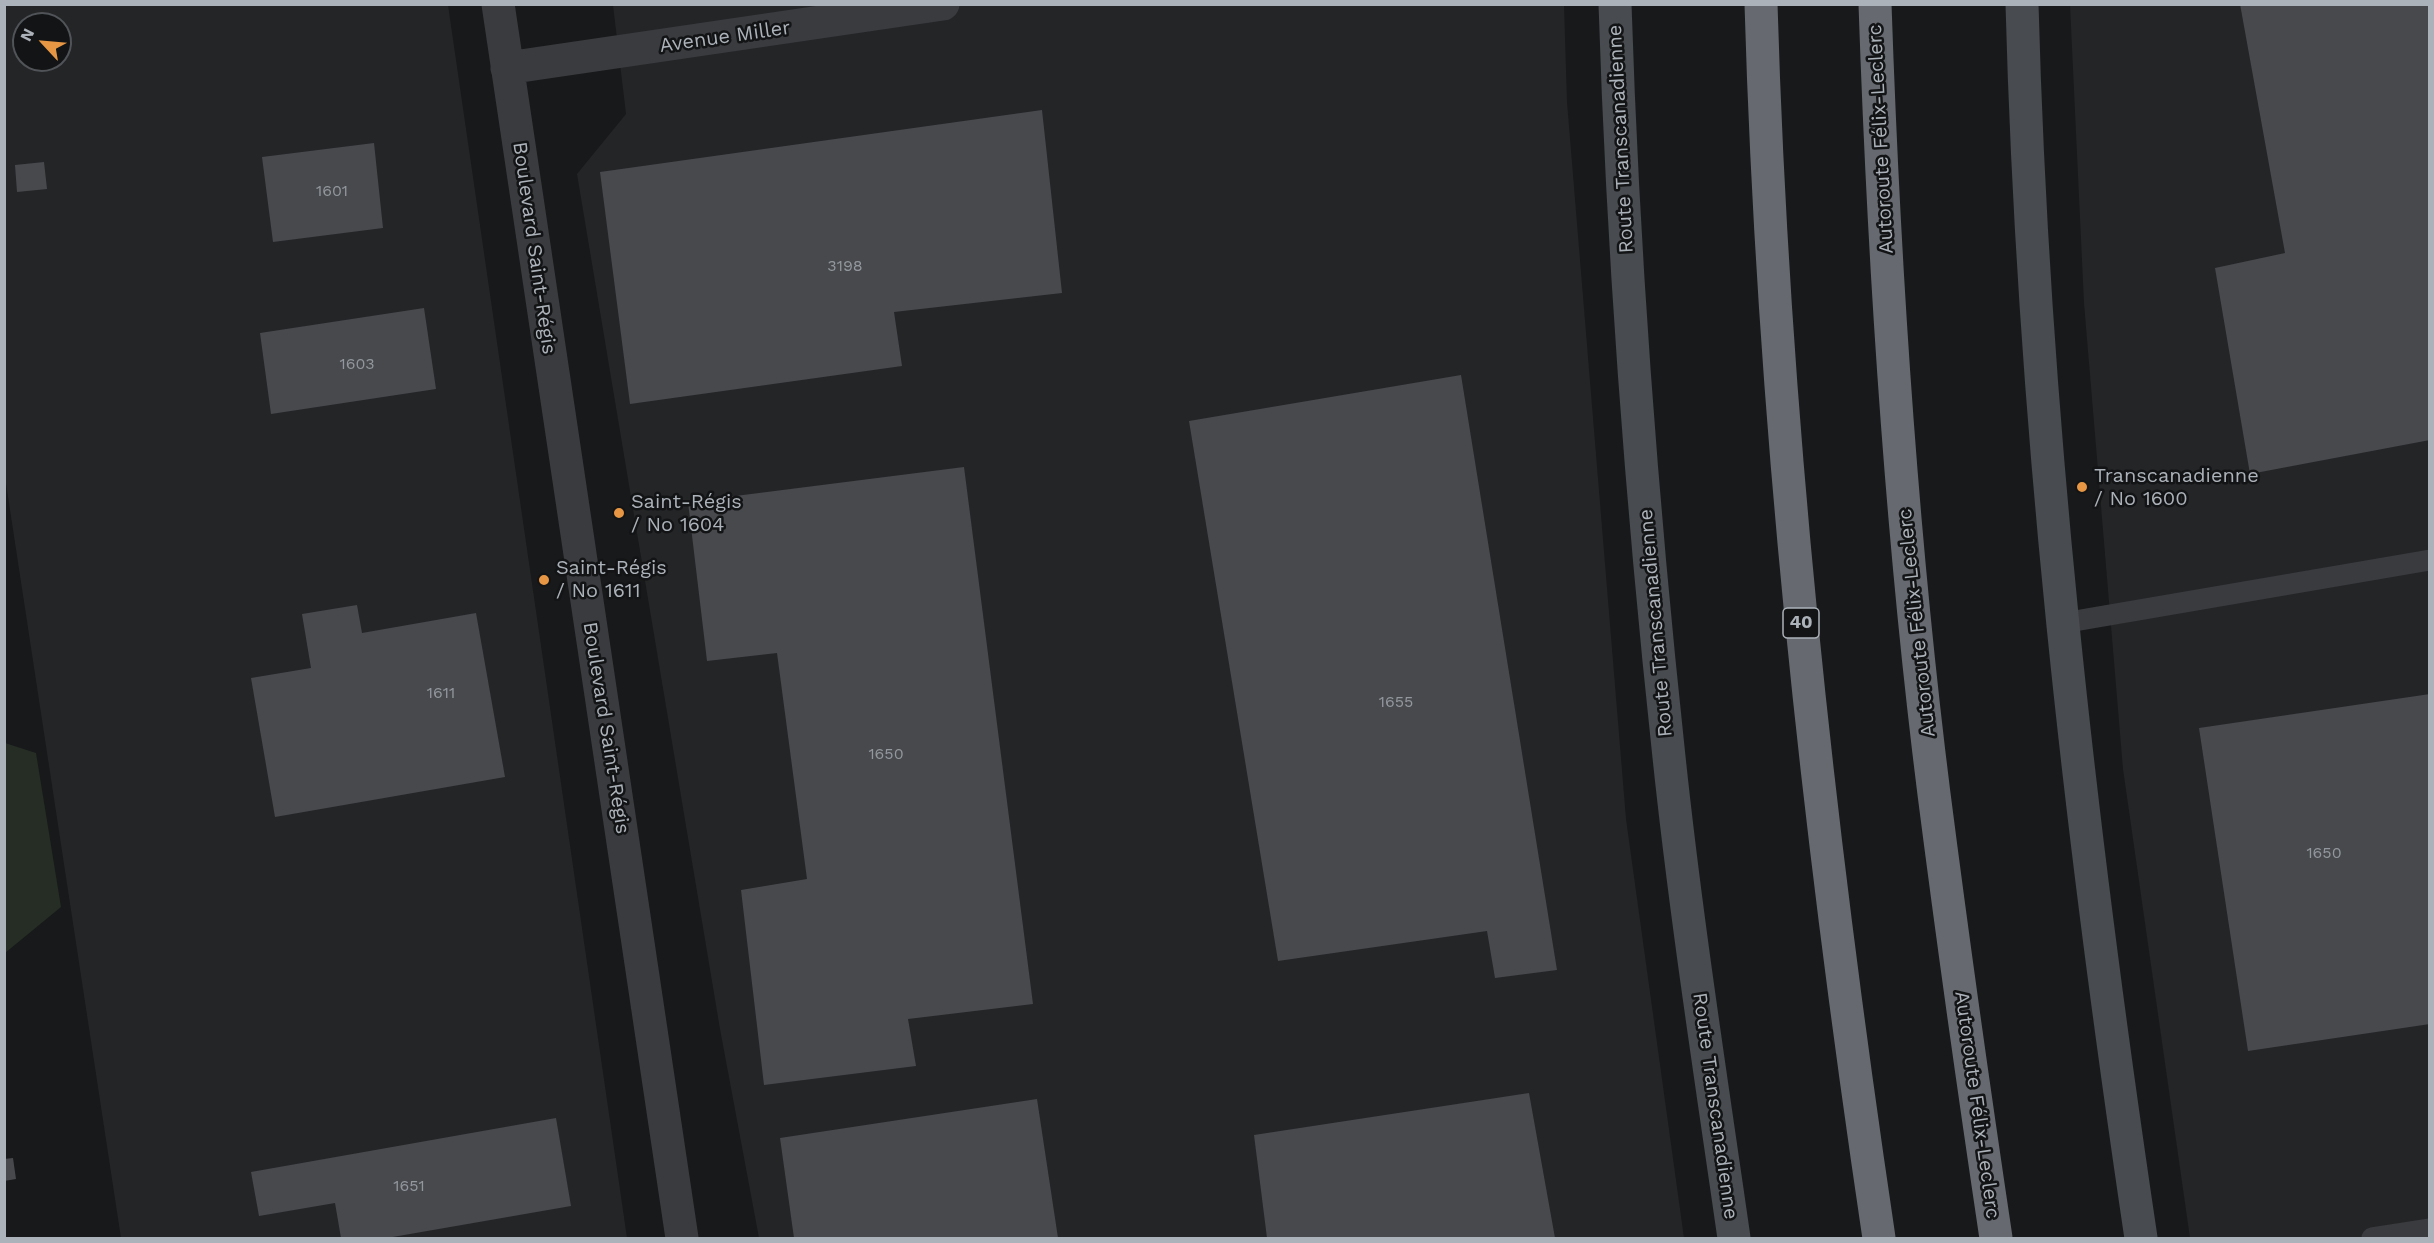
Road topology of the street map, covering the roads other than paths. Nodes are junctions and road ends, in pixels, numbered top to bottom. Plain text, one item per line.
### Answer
1 (498, 4) edge
2 (943, 4) edge
3 (1615, 4) edge
4 (1761, 4) edge
5 (1875, 4) edge
6 (2022, 4) edge
7 (507, 68) junction
8 (2430, 560) edge
9 (2063, 623) junction
10 (2430, 1229) edge
11 (682, 1239) edge
12 (1734, 1239) edge
13 (1880, 1239) edge
14 (1996, 1239) edge
15 (2141, 1239) edge
16 (2372, 1239) edge

1 - 7 street, Boulevard Saint-Régis
2 - 7 street, Avenue Miller
3 - 12 main road, Route Transcanadienne
4 - 13 highway, 40
5 - 14 highway, Autoroute Félix-Leclerc
6 - 9 main road
7 - 11 street, Boulevard Saint-Régis
8 - 9 lane
9 - 15 main road
10 - 16 lane

